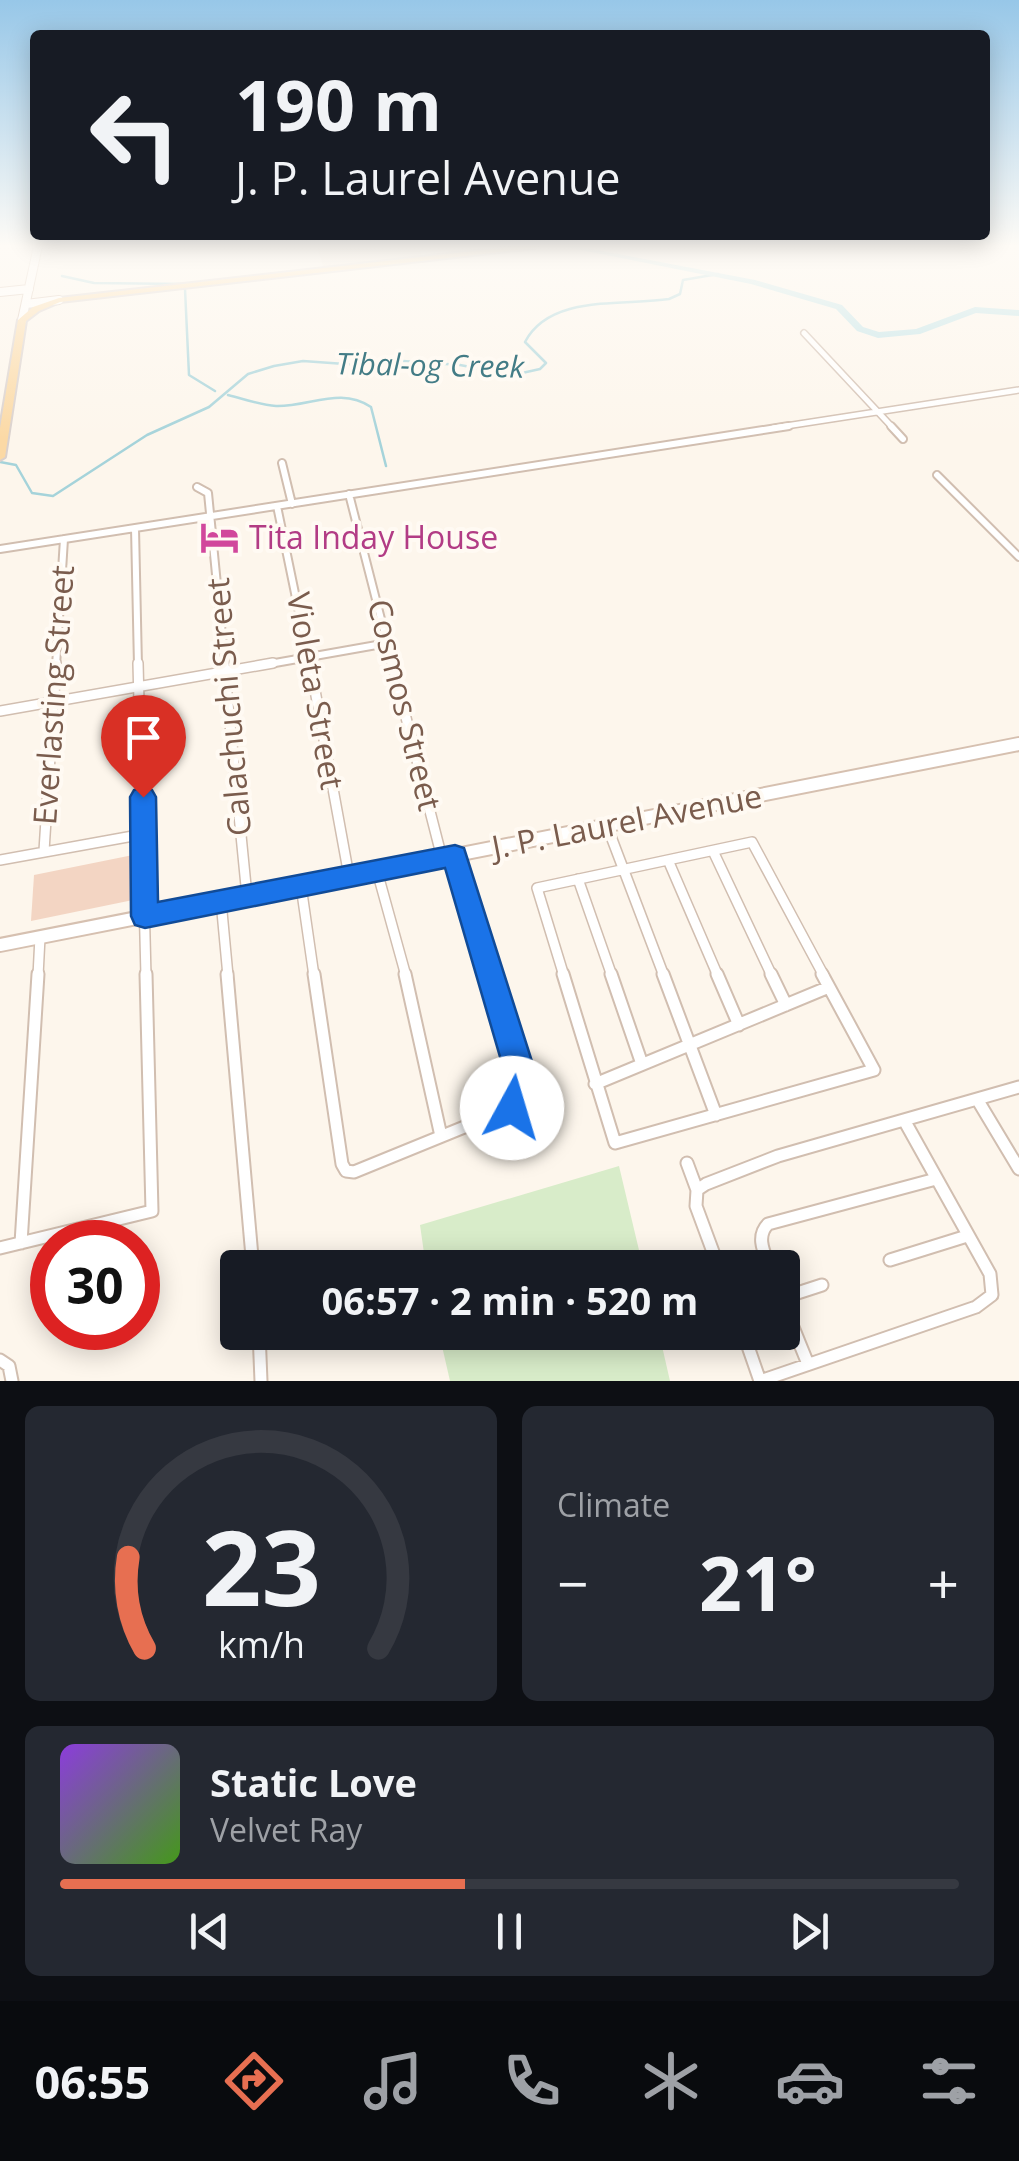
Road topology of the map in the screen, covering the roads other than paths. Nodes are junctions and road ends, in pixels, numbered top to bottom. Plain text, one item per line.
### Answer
1 (24, 310) edge
2 (34, 310) edge
3 (22, 320) junction
4 (804, 333) dead end
5 (1019, 390) edge
6 (878, 412) junction
7 (903, 439) dead end
8 (0, 457) edge
9 (282, 463) dead end
10 (937, 475) dead end
11 (197, 486) dead end
12 (349, 494) junction
13 (292, 504) junction
14 (278, 506) junction
15 (210, 517) junction
16 (136, 528) junction
17 (64, 539) junction
18 (0, 549) edge
19 (1019, 557) edge
20 (388, 643) junction
21 (308, 656) junction
22 (226, 671) junction
23 (141, 687) junction
24 (53, 702) junction
25 (0, 711) edge
26 (1019, 744) edge
27 (607, 826) junction
28 (144, 834) junction
29 (44, 851) junction
30 (713, 851) junction
31 (448, 857) junction
32 (0, 860) edge
33 (668, 860) junction
34 (624, 870) junction
35 (377, 871) junction
36 (349, 876) junction
37 (578, 880) junction
38 (300, 886) junction
39 (247, 896) junction
40 (221, 902) junction
41 (145, 916) junction
42 (40, 937) junction
43 (0, 945) edge
44 (830, 987) junction
45 (786, 1005) junction
46 (739, 1025) junction
47 (690, 1045) junction
48 (642, 1064) junction
49 (595, 1084) junction
50 (1019, 1087) edge
51 (977, 1099) junction
52 (716, 1115) junction
53 (904, 1120) junction
54 (441, 1136) junction
55 (687, 1162) dead end
56 (1019, 1169) edge
57 (936, 1178) junction
58 (697, 1190) junction
59 (967, 1236) junction
60 (21, 1243) junction
61 (0, 1248) edge
62 (251, 1250) edge
63 (712, 1250) edge
64 (763, 1250) edge
65 (890, 1260) dead end
66 (822, 1285) dead end
67 (800, 1293) edge
68 (800, 1344) edge
69 (260, 1350) edge
70 (749, 1350) edge
71 (0, 1360) edge
72 (808, 1364) junction
73 (12, 1381) edge
74 (261, 1381) edge
75 (760, 1381) edge

1 - 3 street
2 - 3 main road
3 - 8 main road
4 - 6 street
5 - 6 street
6 - 7 street
6 - 12 street
9 - 13 street
10 - 19 street
11 - 15 street, Calachuchi Street
12 - 13 street
12 - 20 street, Cosmos Street
13 - 14 street
14 - 15 street
14 - 21 street, Violeta Street
15 - 16 street
15 - 22 street, Calachuchi Street
16 - 17 street
16 - 23 street
17 - 18 street
17 - 24 street, Everlasting Street
20 - 21 street
20 - 31 street, Cosmos Street
21 - 22 street
21 - 36 street, Violeta Street
22 - 23 street
22 - 39 street, Calachuchi Street
23 - 24 street
23 - 28 street
24 - 25 street
24 - 29 street, Everlasting Street
26 - 27 street, J. P. Laurel Avenue
27 - 31 street, J. P. Laurel Avenue
27 - 34 street
28 - 29 street
28 - 41 street
29 - 32 street
30 - 33 street
30 - 44 street
30 - 45 street
31 - 35 street, J. P. Laurel Avenue
31 - 54 street, Cosmos Street
33 - 34 street
33 - 46 street
34 - 37 street
34 - 47 street
35 - 36 street, J. P. Laurel Avenue
35 - 54 street
36 - 38 street, J. P. Laurel Avenue
37 - 48 street
37 - 49 street
38 - 39 street, J. P. Laurel Avenue
38 - 54 street
39 - 40 street, J. P. Laurel Avenue
40 - 41 street, J. P. Laurel Avenue
40 - 62 street
41 - 42 street, J. P. Laurel Avenue
41 - 60 street
42 - 43 street, J. P. Laurel Avenue
42 - 60 street
44 - 45 street
44 - 52 street
45 - 46 street
46 - 47 street
47 - 48 street
47 - 52 street
48 - 49 street
49 - 52 street
50 - 51 street
51 - 53 street
51 - 56 street
53 - 57 street
53 - 58 street
55 - 58 street
57 - 59 street
57 - 64 street
58 - 63 street
59 - 65 street
59 - 72 street
60 - 61 street
66 - 67 street
68 - 72 street
69 - 74 street
70 - 75 street
71 - 73 street
72 - 75 street

